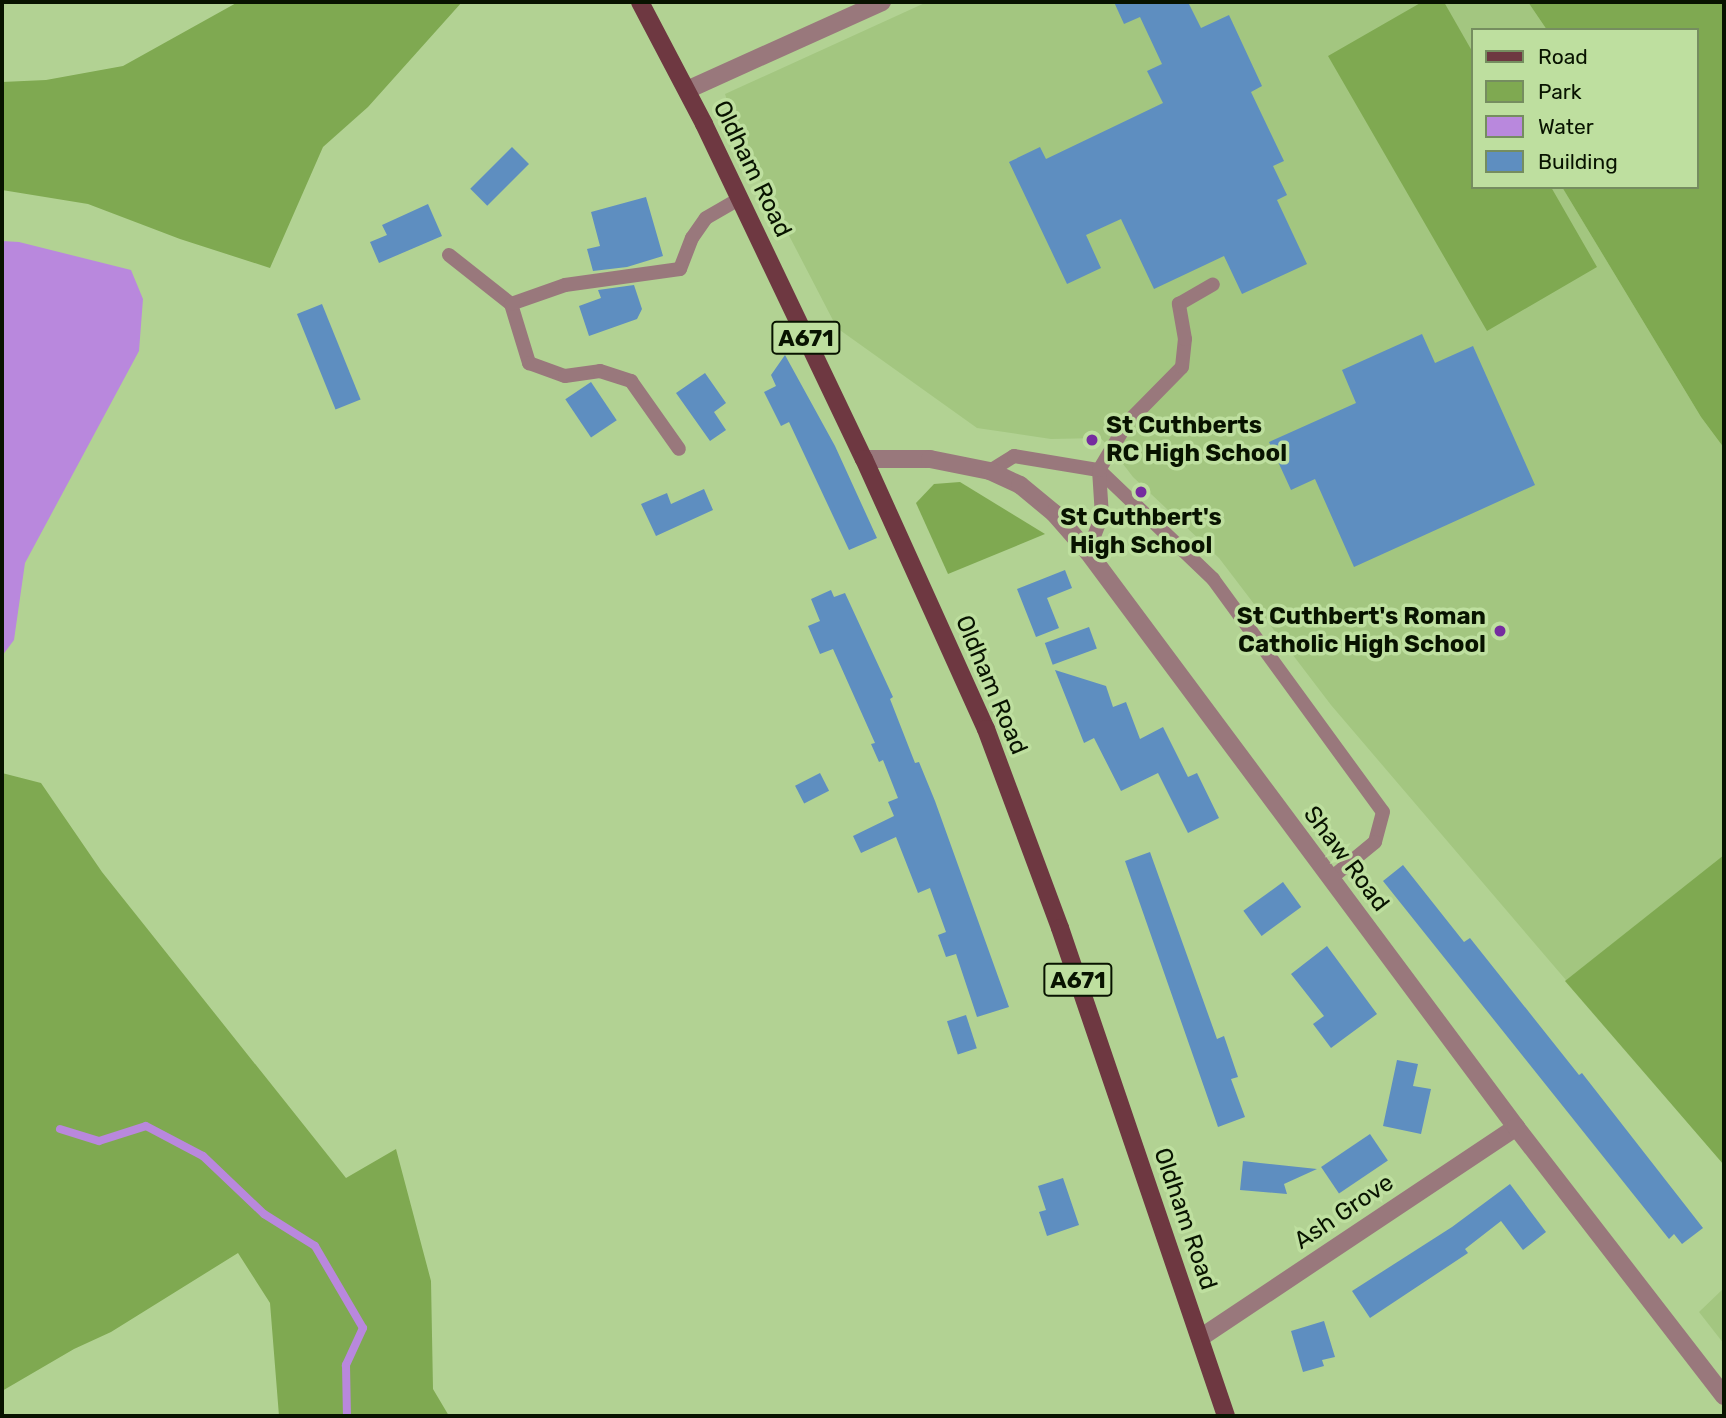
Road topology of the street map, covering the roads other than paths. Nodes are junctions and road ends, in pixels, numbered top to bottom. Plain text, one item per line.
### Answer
1 (640, 2) edge
2 (882, 2) edge
3 (687, 90) junction
4 (739, 200) junction
5 (449, 255) dead end
6 (1213, 284) dead end
7 (511, 303) junction
8 (679, 449) dead end
9 (864, 459) junction
10 (1100, 470) junction
11 (990, 471) junction
12 (1088, 552) junction
13 (1330, 879) junction
14 (1516, 1126) junction
15 (1200, 1338) junction
16 (1724, 1396) edge
17 (1226, 1416) edge

1 - 3 main road, Oldham Road / A671
2 - 3 street
3 - 4 main road, Oldham Road / A671
4 - 7 lane
4 - 9 main road, Oldham Road / A671
5 - 7 lane
6 - 10 lane
7 - 8 lane
9 - 11 street, Shaw Road
9 - 15 main road, Oldham Road / A671
10 - 11 lane
10 - 12 lane
10 - 13 lane
11 - 12 street, Shaw Road
12 - 13 street, Shaw Road
13 - 14 street, Shaw Road
14 - 15 street, Ash Grove
14 - 16 street, Shaw Road
15 - 17 main road, Oldham Road / A671

